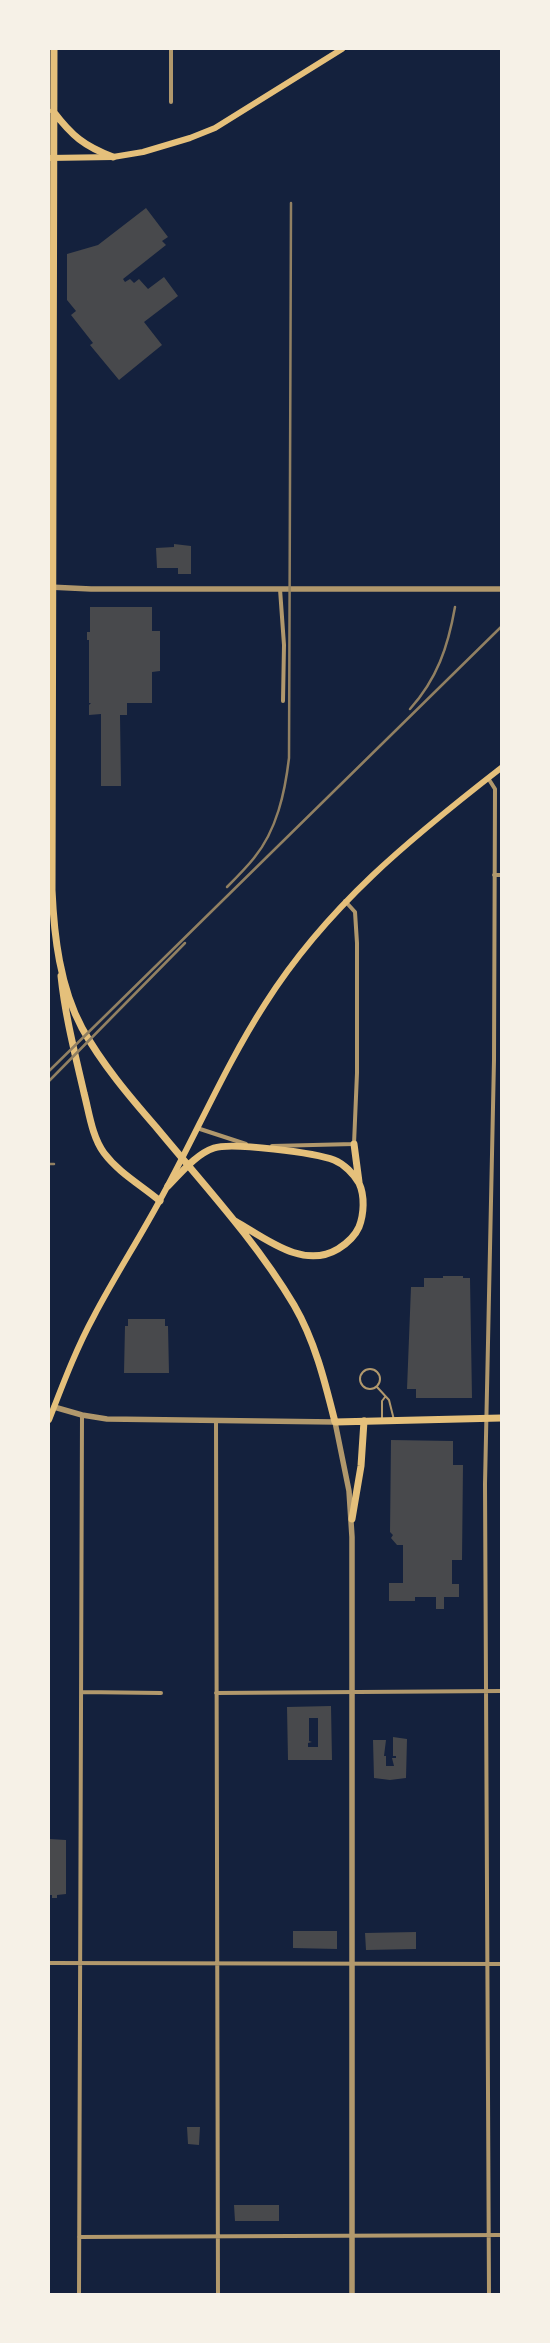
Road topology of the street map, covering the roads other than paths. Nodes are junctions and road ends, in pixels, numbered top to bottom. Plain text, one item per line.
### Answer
1 (54, 49) edge
2 (171, 49) edge
3 (342, 49) edge
4 (170, 102) dead end
5 (53, 111) junction
6 (113, 157) junction
7 (51, 158) edge
8 (49, 201) edge
9 (54, 208) junction
10 (51, 445) edge
11 (51, 587) edge
12 (280, 589) junction
13 (501, 589) edge
14 (283, 701) dead end
15 (501, 768) edge
16 (488, 778) junction
17 (494, 875) junction
18 (501, 875) edge
19 (345, 901) junction
20 (59, 955) junction
21 (197, 1128) junction
22 (354, 1144) junction
23 (253, 1146) junction
24 (359, 1183) junction
25 (168, 1186) junction
26 (160, 1201) junction
27 (232, 1219) junction
28 (377, 1387) junction
29 (385, 1397) junction
30 (54, 1406) junction
31 (82, 1415) junction
32 (487, 1418) junction
33 (501, 1418) edge
34 (49, 1420) edge
35 (216, 1420) junction
36 (364, 1421) junction
37 (382, 1421) junction
38 (394, 1421) junction
39 (335, 1422) junction
40 (352, 1519) junction
41 (487, 1691) junction
42 (501, 1691) edge
43 (81, 1692) junction
44 (161, 1693) dead end
45 (216, 1693) junction
46 (353, 1693) junction
47 (49, 1963) edge
48 (80, 1963) junction
49 (217, 1964) junction
50 (352, 1964) junction
51 (488, 1964) junction
52 (501, 1964) edge
53 (351, 2235) junction
54 (490, 2235) junction
55 (501, 2235) edge
56 (218, 2236) junction
57 (79, 2237) junction
58 (79, 2294) edge
59 (218, 2294) edge
60 (352, 2294) edge
61 (490, 2294) edge

1 - 5 main road
2 - 4 street
3 - 6 main road
5 - 6 main road
5 - 7 main road
6 - 7 main road
7 - 9 main road
8 - 9 main road
9 - 10 main road
10 - 11 main road
11 - 12 street
11 - 20 main road
12 - 13 street
12 - 14 street
15 - 16 main road
16 - 17 street
16 - 19 main road
17 - 18 street
17 - 32 street
19 - 21 main road
19 - 22 street
20 - 26 main road
20 - 27 main road
21 - 23 street
21 - 25 main road
22 - 23 street
22 - 24 main road
23 - 24 main road
23 - 25 main road
24 - 27 main road
25 - 26 main road
26 - 30 main road
27 - 39 main road
28 - 28 lane
28 - 29 lane
29 - 37 lane
29 - 38 lane
30 - 31 street
30 - 34 main road
31 - 35 street
31 - 43 street
32 - 33 main road
32 - 38 main road
32 - 41 street
35 - 39 street
35 - 45 street
36 - 37 main road
36 - 39 main road
36 - 40 main road
37 - 38 main road
39 - 40 street
40 - 46 street
41 - 42 street
41 - 46 street
41 - 51 street
43 - 44 street
43 - 48 street
45 - 46 street
45 - 49 street
46 - 50 street
47 - 48 street
48 - 49 street
48 - 57 street
49 - 50 street
49 - 56 street
50 - 51 street
50 - 53 street
51 - 52 street
51 - 54 street
53 - 54 street
53 - 56 street
53 - 60 street
54 - 55 street
54 - 61 street
56 - 57 street
56 - 59 street
57 - 58 street

